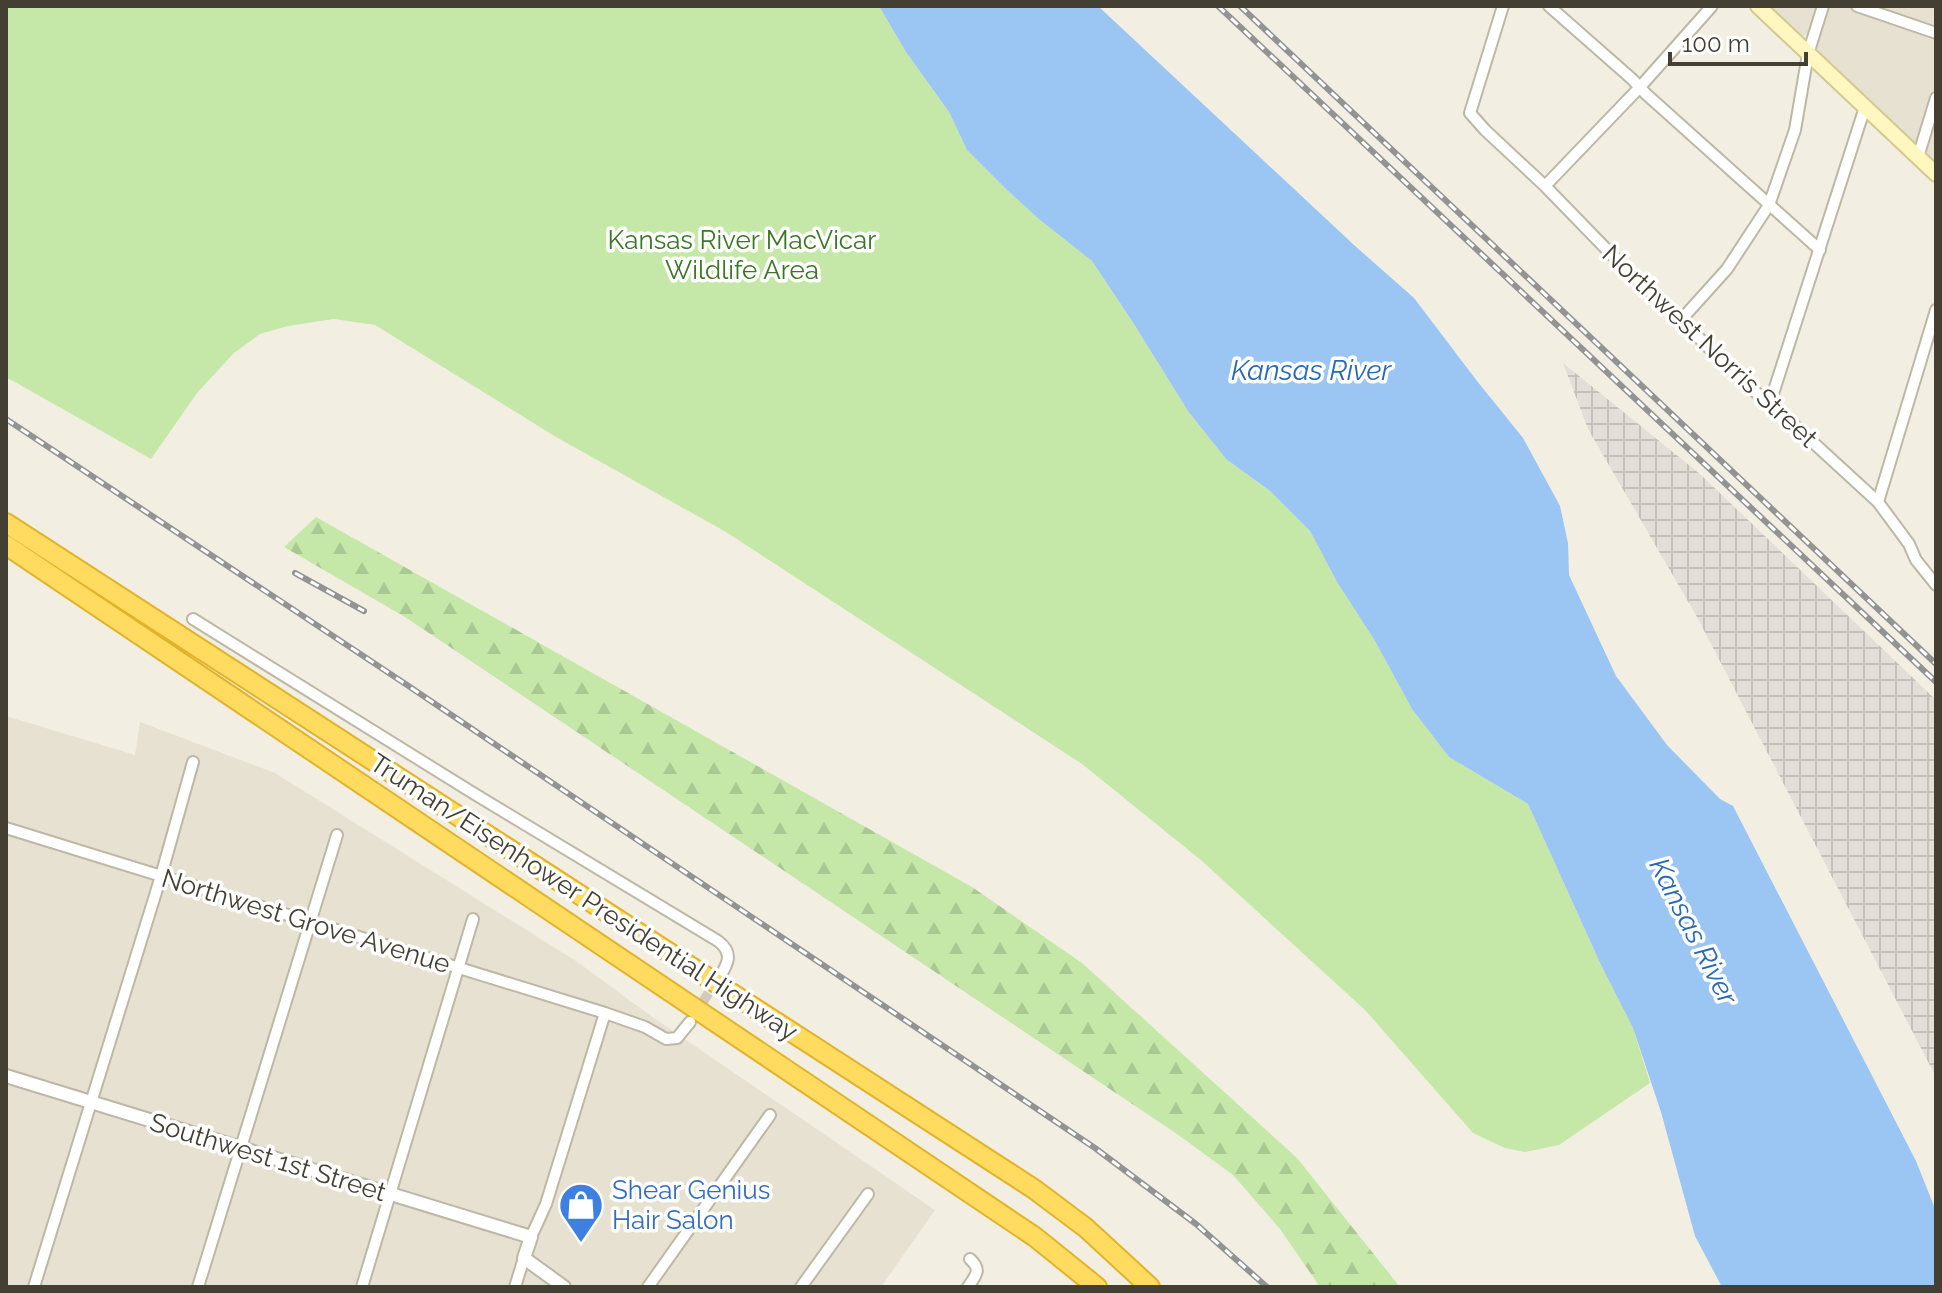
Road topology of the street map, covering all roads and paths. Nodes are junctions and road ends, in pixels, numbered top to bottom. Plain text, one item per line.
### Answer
1 (1503, 6) edge
2 (1549, 6) edge
3 (1712, 6) edge
4 (1758, 6) edge
5 (1823, 6) edge
6 (1857, 6) edge
7 (1936, 33) edge
8 (1808, 54) junction
9 (1640, 87) junction
10 (1936, 98) edge
11 (1865, 107) junction
12 (1918, 157) junction
13 (1936, 174) edge
14 (1545, 186) junction
15 (1769, 205) junction
16 (1820, 250) junction
17 (1936, 310) edge
18 (1681, 320) junction
19 (1770, 403) junction
20 (1878, 502) junction
21 (6, 523) edge
22 (6, 545) edge
23 (1936, 582) edge
24 (193, 619) dead end
25 (193, 762) dead end
26 (6, 828) edge
27 (337, 835) dead end
28 (161, 876) junction
29 (473, 919) dead end
30 (310, 922) junction
31 (458, 968) junction
32 (719, 978) tunnel mouth
33 (605, 1013) junction
34 (690, 1022) tunnel mouth
35 (6, 1076) edge
36 (91, 1103) junction
37 (770, 1115) dead end
38 (240, 1148) junction
39 (868, 1194) dead end
40 (390, 1195) junction
41 (531, 1237) junction
42 (524, 1258) junction
43 (970, 1259) dead end
44 (34, 1287) edge
45 (198, 1287) edge
46 (362, 1287) edge
47 (515, 1287) edge
48 (564, 1287) edge
49 (648, 1287) edge
50 (801, 1287) edge
51 (968, 1287) edge
52 (1097, 1287) edge
53 (1150, 1287) edge

1 - 14 street, Northwest Norris Street
2 - 9 street
3 - 9 street
4 - 8 main road
5 - 8 street
6 - 7 street
8 - 11 main road
8 - 15 street
9 - 14 street
9 - 15 street
10 - 12 street
11 - 12 main road
11 - 16 street
12 - 13 main road
14 - 18 street, Northwest Norris Street
15 - 16 street
15 - 18 street
16 - 19 street
17 - 20 street
18 - 19 street, Northwest Norris Street
19 - 20 street, Northwest Norris Street
20 - 23 street, Northwest Norris Street
21 - 53 highway, Truman/Eisenhower Presidential Highway
22 - 52 highway, Truman/Eisenhower Presidential Highway
24 - 32 street
25 - 28 street
26 - 28 street, Northwest Grove Avenue
27 - 30 street
28 - 30 street, Northwest Grove Avenue
28 - 36 street
29 - 31 street
30 - 31 street, Northwest Grove Avenue
30 - 38 street
31 - 33 street, Northwest Grove Avenue
31 - 40 street
33 - 34 street, Northwest Grove Avenue
33 - 41 street
35 - 36 street, Southwest 1st Street
36 - 38 street, Southwest 1st Street
36 - 44 street
37 - 49 street
38 - 40 street, Southwest 1st Street
38 - 45 street
39 - 50 street
40 - 41 street, Southwest 1st Street
40 - 46 street
41 - 42 street
42 - 47 street
42 - 48 street
43 - 51 street

